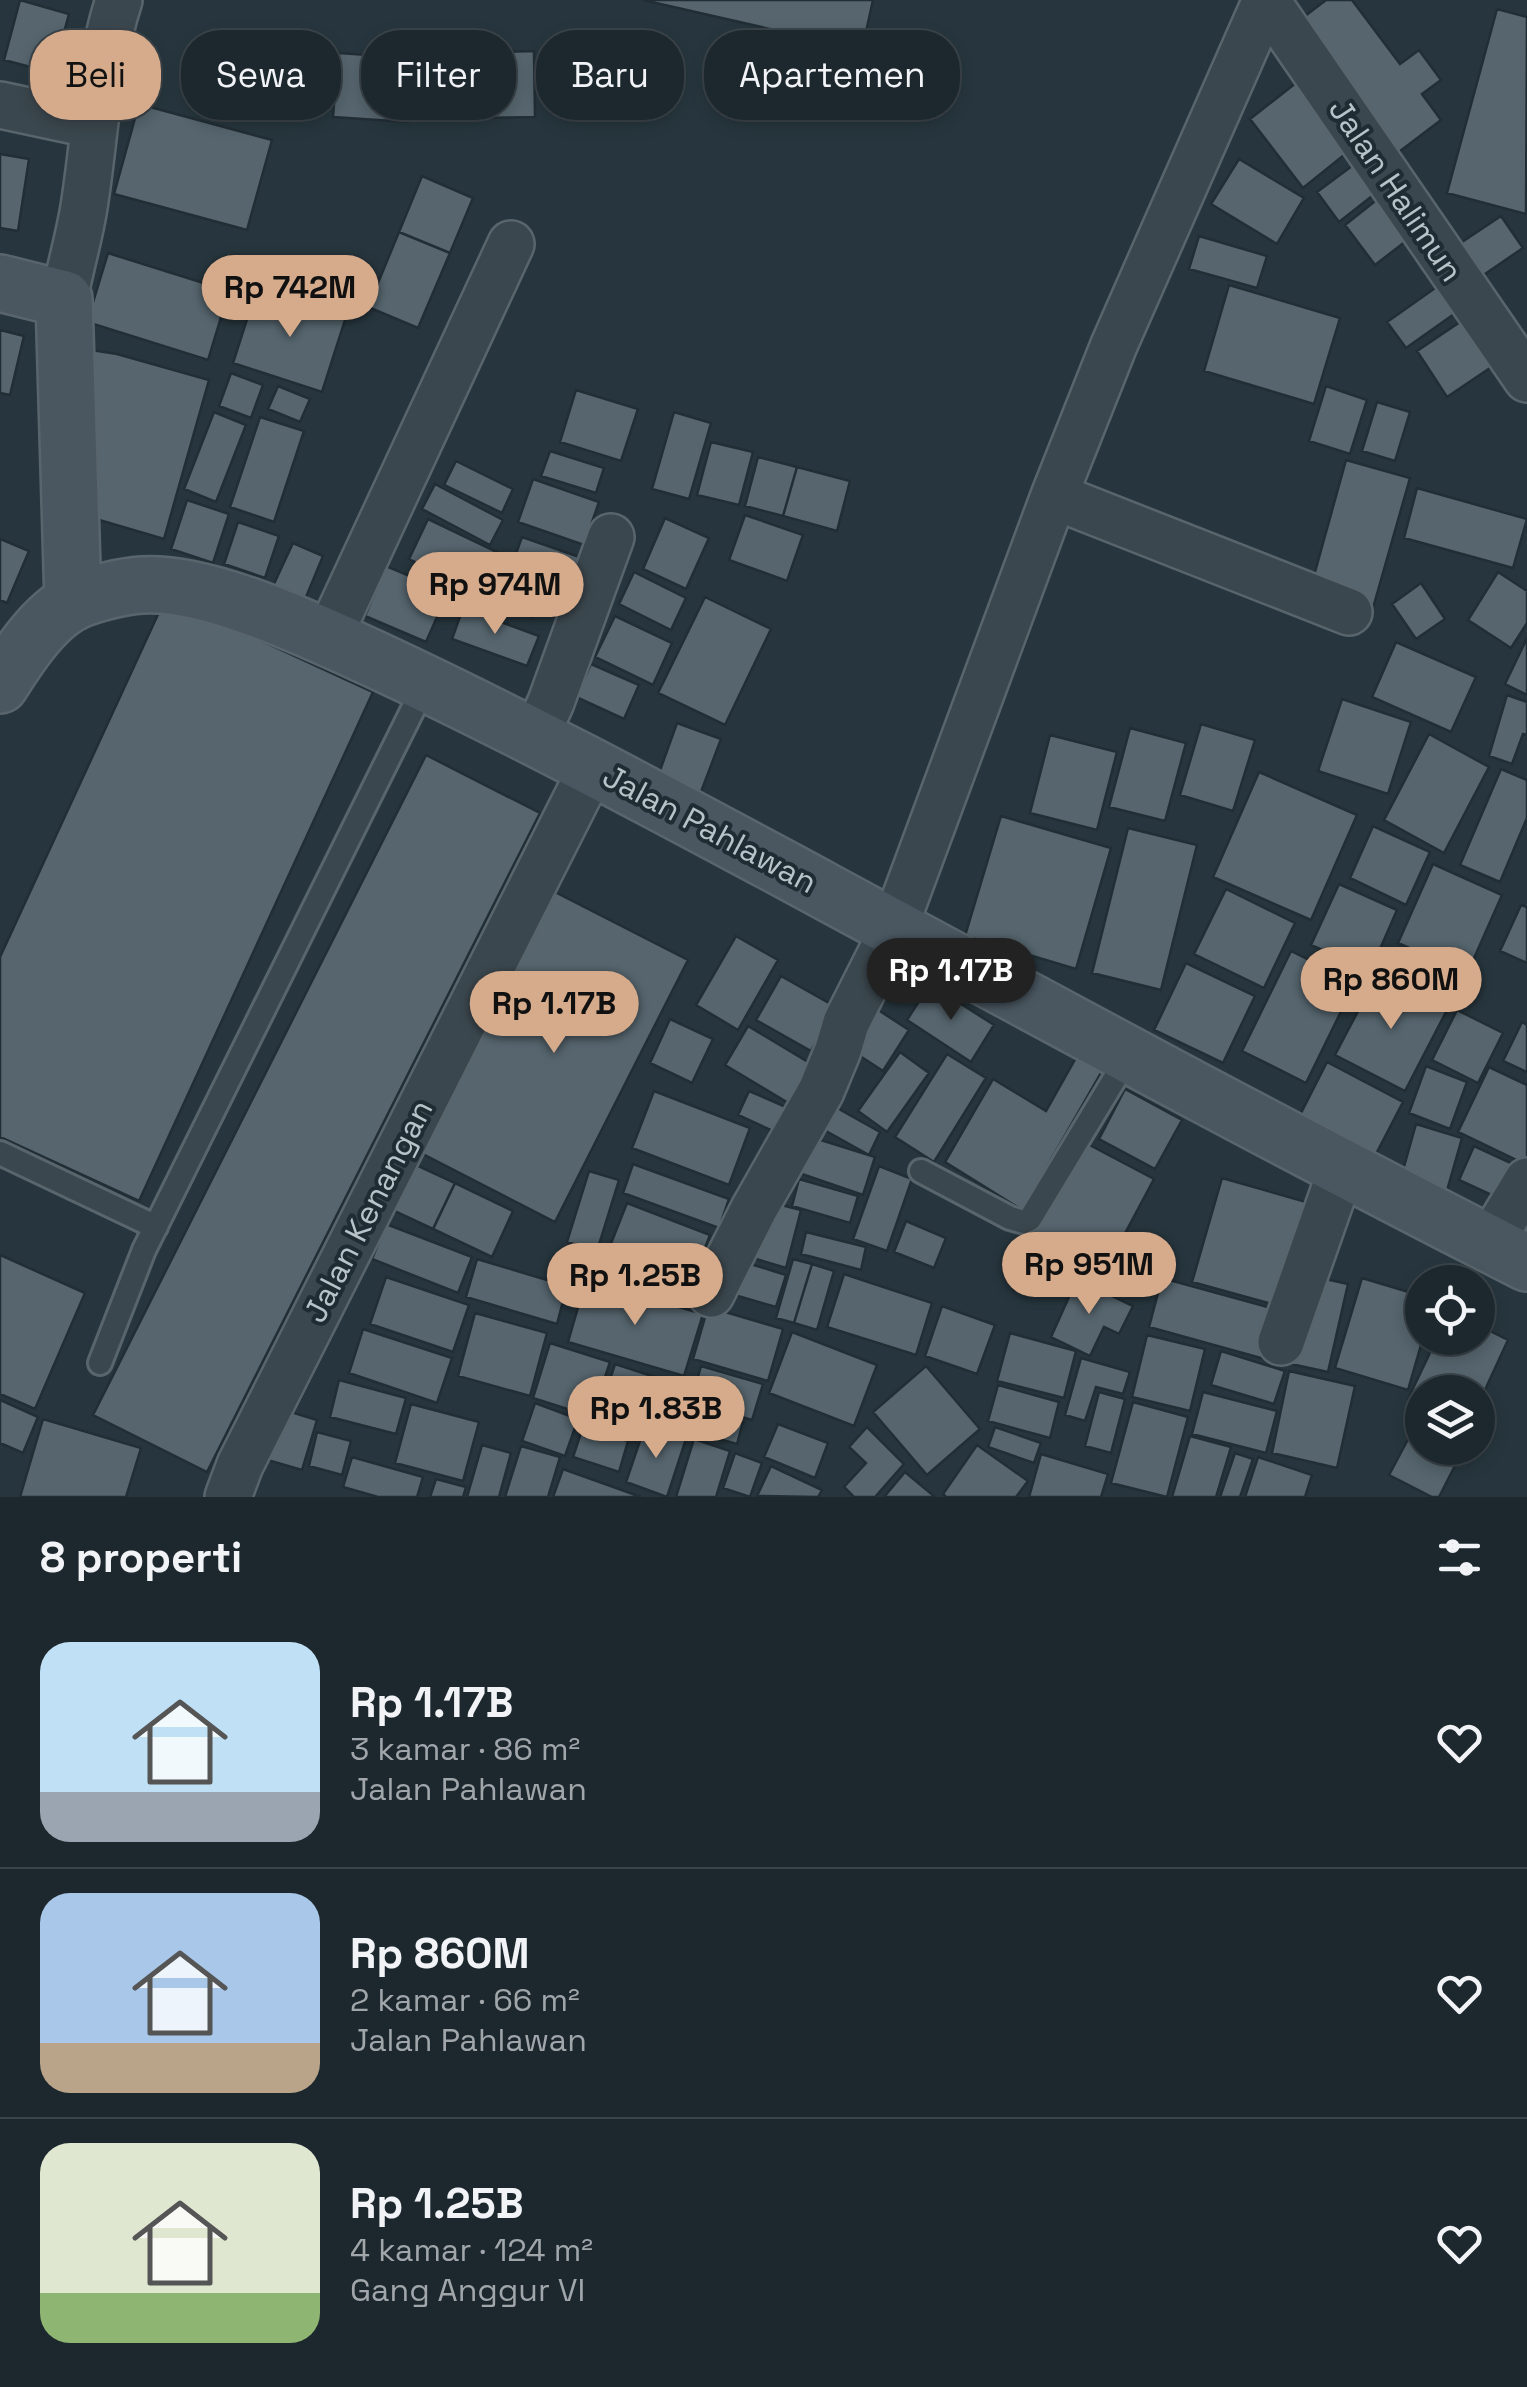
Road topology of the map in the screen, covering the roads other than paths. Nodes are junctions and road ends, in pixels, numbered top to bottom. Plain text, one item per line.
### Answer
1 (119, 0) edge
2 (1266, 0) edge
3 (0, 106) edge
4 (94, 124) junction
5 (511, 244) dead end
6 (0, 283) edge
7 (64, 298) junction
8 (1527, 380) edge
9 (1054, 496) junction
10 (611, 537) dead end
11 (73, 602) junction
12 (1350, 612) dead end
13 (328, 638) junction
14 (426, 683) junction
15 (0, 686) edge
16 (535, 737) junction
17 (593, 766) junction
18 (894, 928) junction
19 (1129, 1055) junction
20 (0, 1153) edge
21 (1342, 1168) junction
22 (921, 1171) dead end
23 (1527, 1181) edge
24 (156, 1228) junction
25 (1508, 1253) edge
26 (711, 1294) dead end
27 (1281, 1342) dead end
28 (100, 1362) dead end
29 (228, 1497) edge

1 - 4 street
2 - 8 street, Jalan Halimun
2 - 9 street
3 - 4 street
4 - 7 street
5 - 13 street
6 - 7 main road
7 - 11 main road
9 - 12 street
9 - 18 street
10 - 16 street
11 - 13 main road, Jalan Pahlawan
11 - 15 main road, Jalan Pahlawan
13 - 14 main road, Jalan Pahlawan
14 - 16 main road, Jalan Pahlawan
14 - 24 lane
16 - 17 main road, Jalan Pahlawan
17 - 18 main road, Jalan Pahlawan
17 - 29 street, Jalan Kenangan
18 - 19 main road, Jalan Pahlawan
18 - 26 street
19 - 21 main road, Jalan Pahlawan
19 - 22 lane
20 - 24 lane
21 - 25 main road, Jalan Pahlawan
21 - 27 street
23 - 25 street
24 - 28 lane

